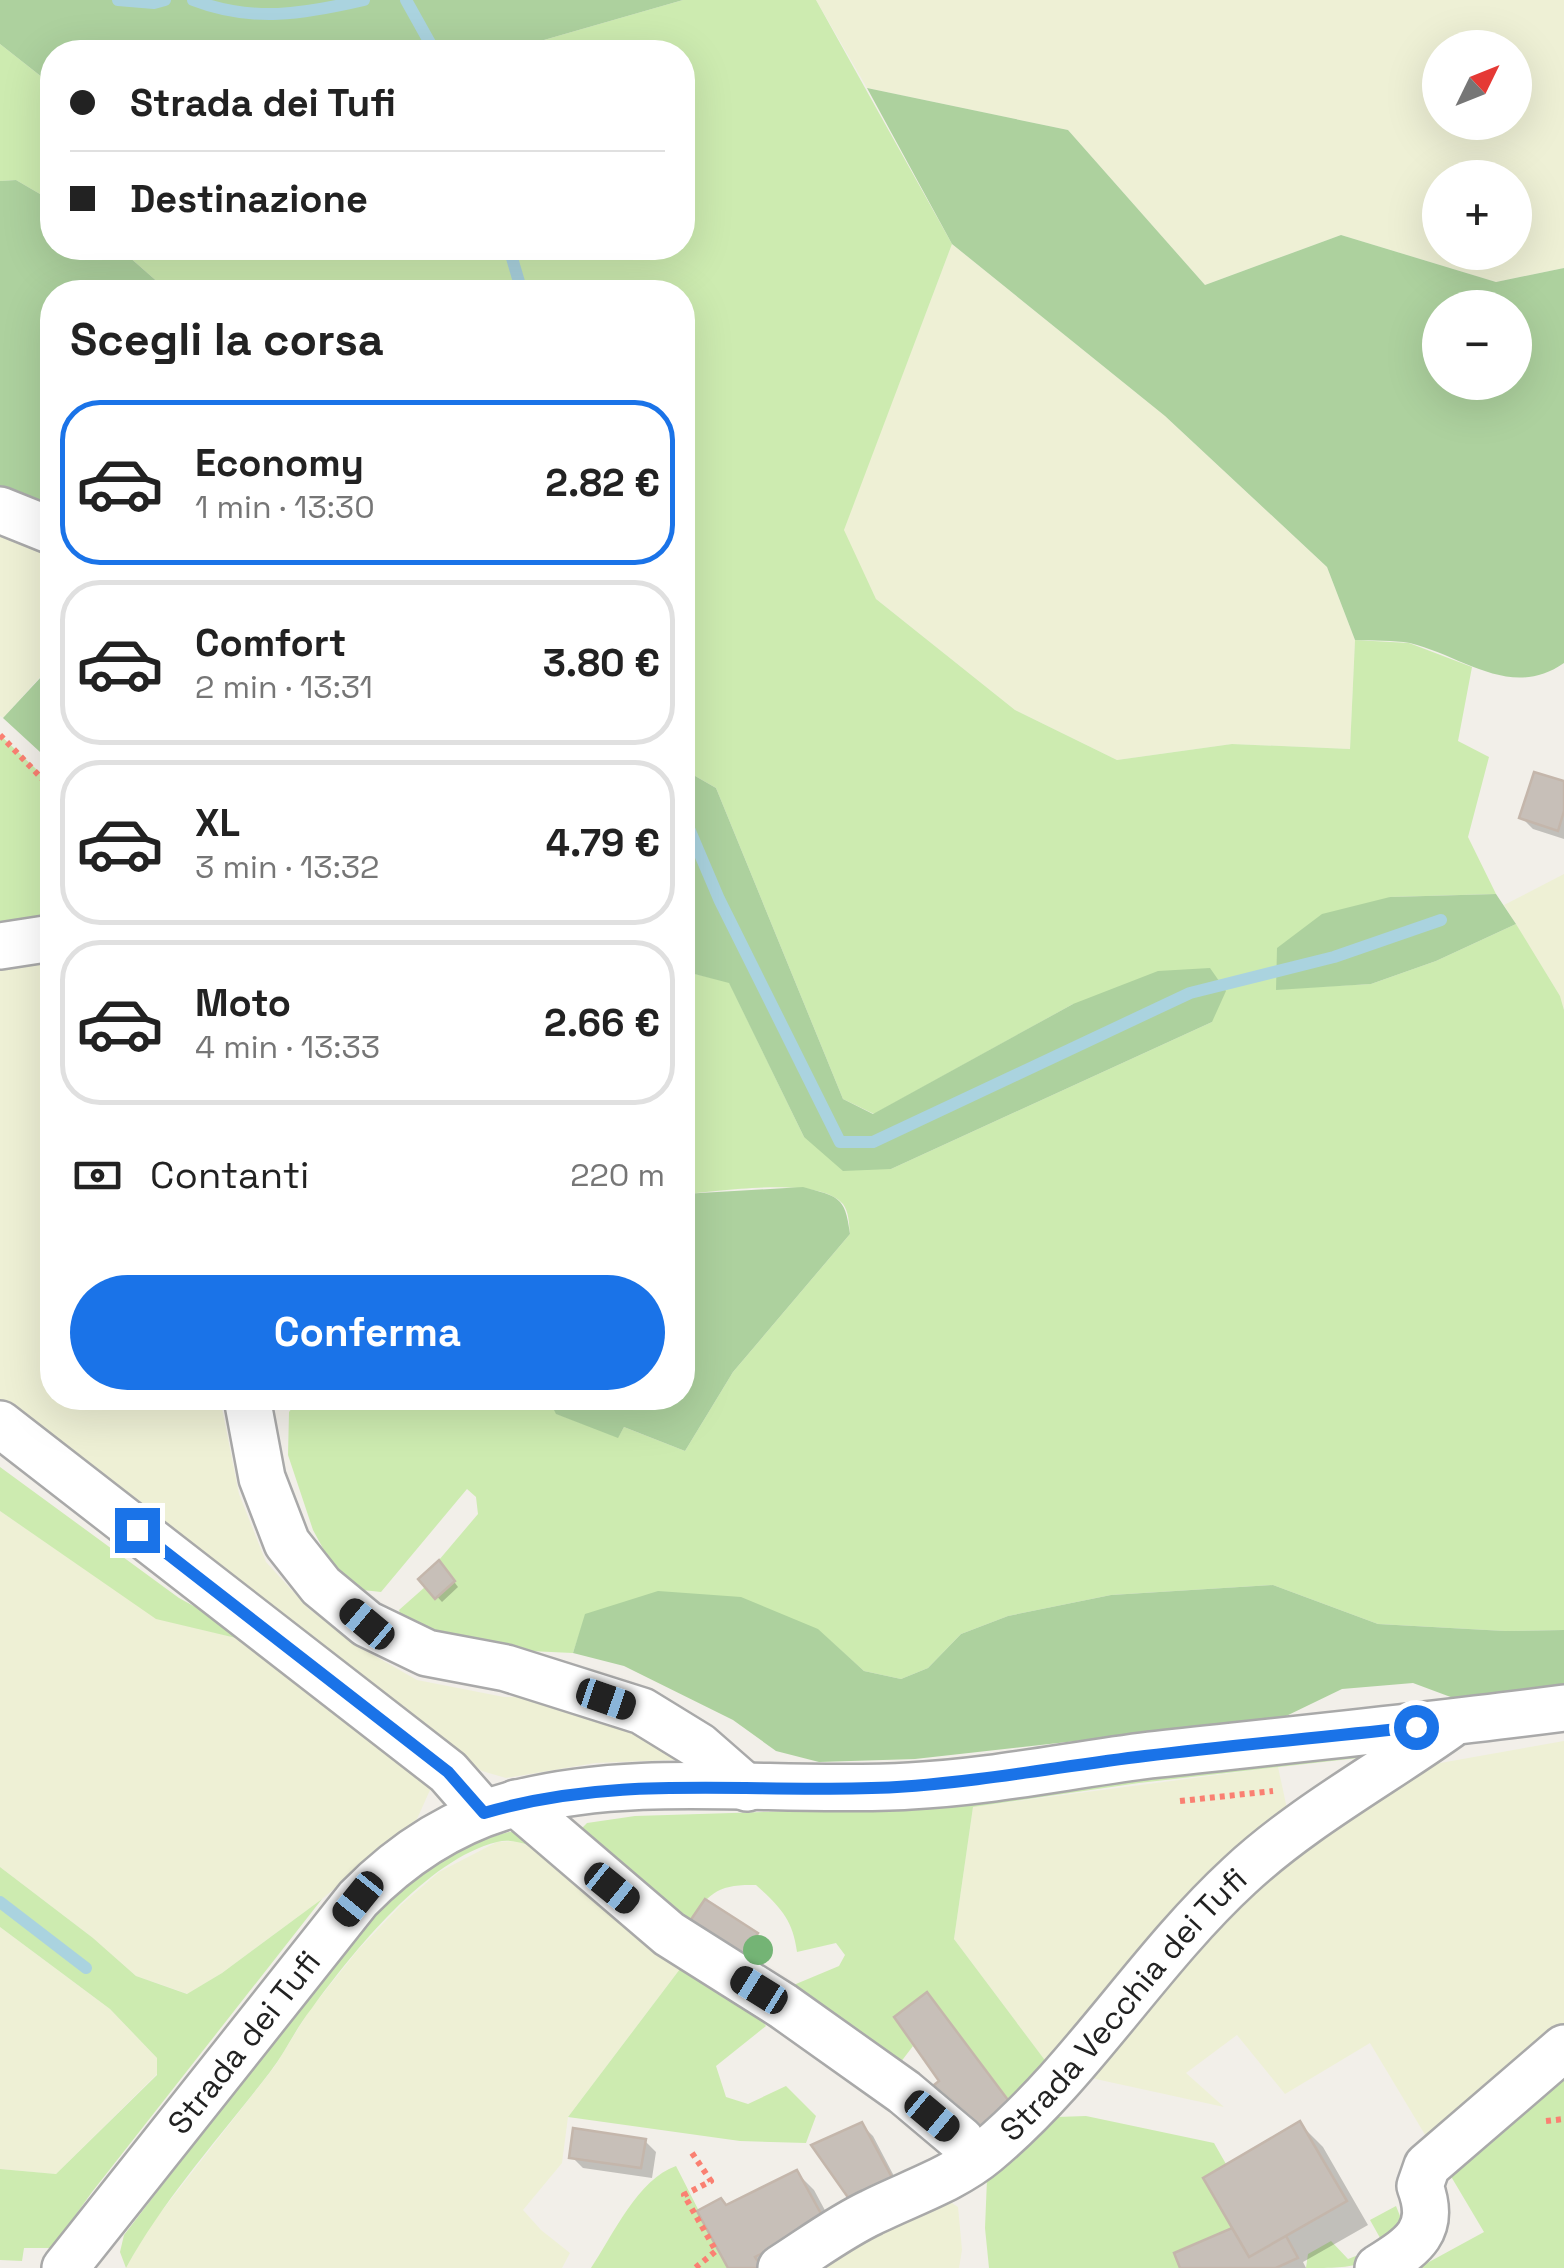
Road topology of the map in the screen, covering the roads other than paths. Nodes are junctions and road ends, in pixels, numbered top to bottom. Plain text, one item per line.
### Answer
1 (0, 510) edge
2 (40, 526) edge
3 (40, 940) edge
4 (0, 946) edge
5 (249, 1410) edge
6 (0, 1424) edge
7 (1564, 1708) edge
8 (1455, 1722) junction
9 (747, 1788) junction
10 (500, 1808) junction
11 (1564, 2048) edge
12 (962, 2140) dead end
13 (65, 2268) edge
14 (781, 2268) edge
15 (1378, 2268) edge

1 - 2 street
3 - 4 street
5 - 9 street
6 - 10 street
7 - 8 street, Strada dei Tufi
8 - 9 street, Strada dei Tufi
8 - 14 street, Strada Vecchia dei Tufi
9 - 10 street, Strada dei Tufi
10 - 12 street
10 - 13 street, Strada dei Tufi
11 - 15 street

